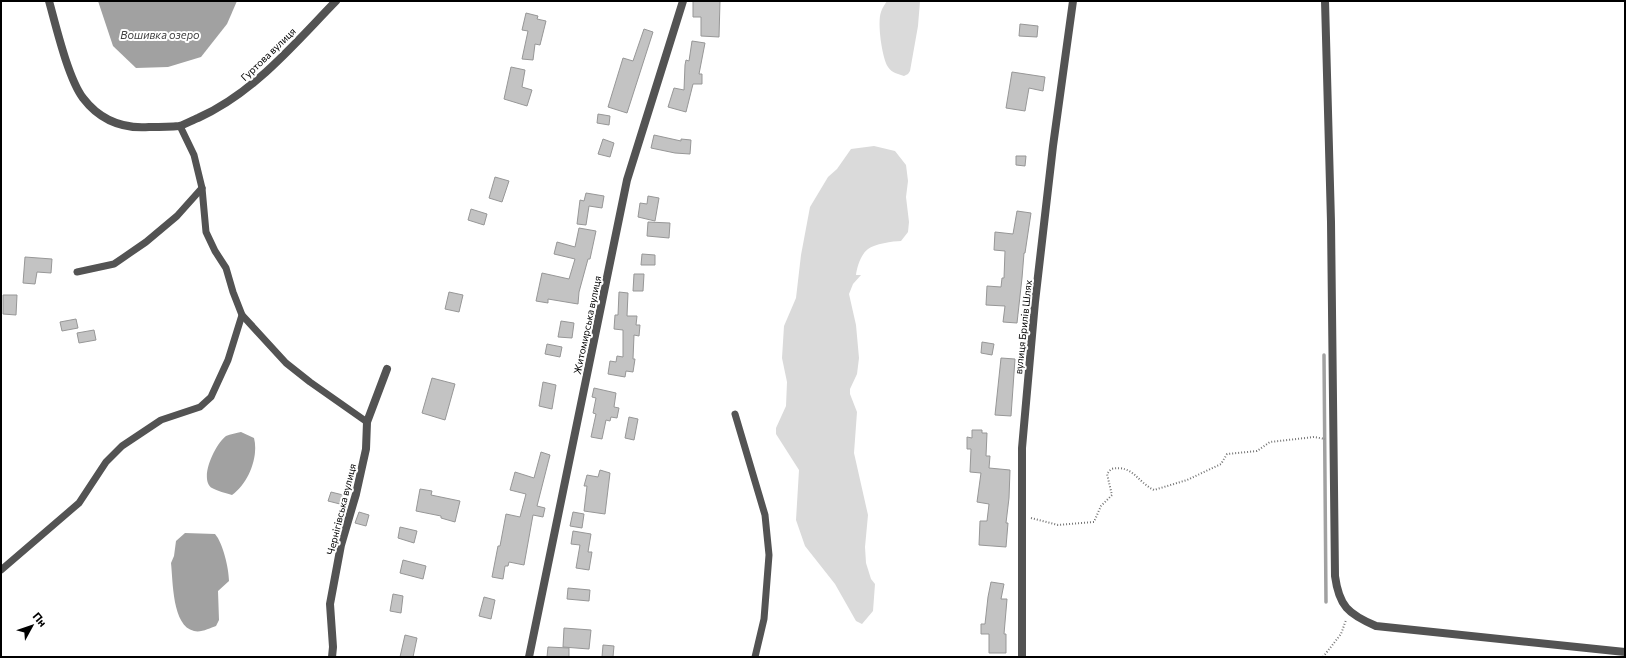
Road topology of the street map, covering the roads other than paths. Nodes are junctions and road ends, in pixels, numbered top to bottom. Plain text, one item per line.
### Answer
1 (50, 1) edge
2 (336, 1) edge
3 (683, 1) edge
4 (1073, 1) edge
5 (1325, 1) edge
6 (180, 126) junction
7 (202, 188) junction
8 (77, 272) dead end
9 (242, 315) junction
10 (387, 369) dead end
11 (735, 414) dead end
12 (367, 422) junction
13 (1, 570) edge
14 (1625, 652) edge
15 (332, 657) edge
16 (529, 657) edge
17 (755, 657) edge
18 (1022, 657) edge

1 - 6 street, Гуртова вулиця
2 - 6 street, Гуртова вулиця
3 - 16 street, Житомирська вулиця
4 - 18 street, вулиця Брилів Шлях
5 - 14 street
6 - 7 lane
7 - 8 lane
7 - 9 lane
9 - 12 lane
9 - 13 lane
10 - 12 street, Чернігівська вулиця
11 - 17 lane
12 - 15 street, Чернігівська вулиця

